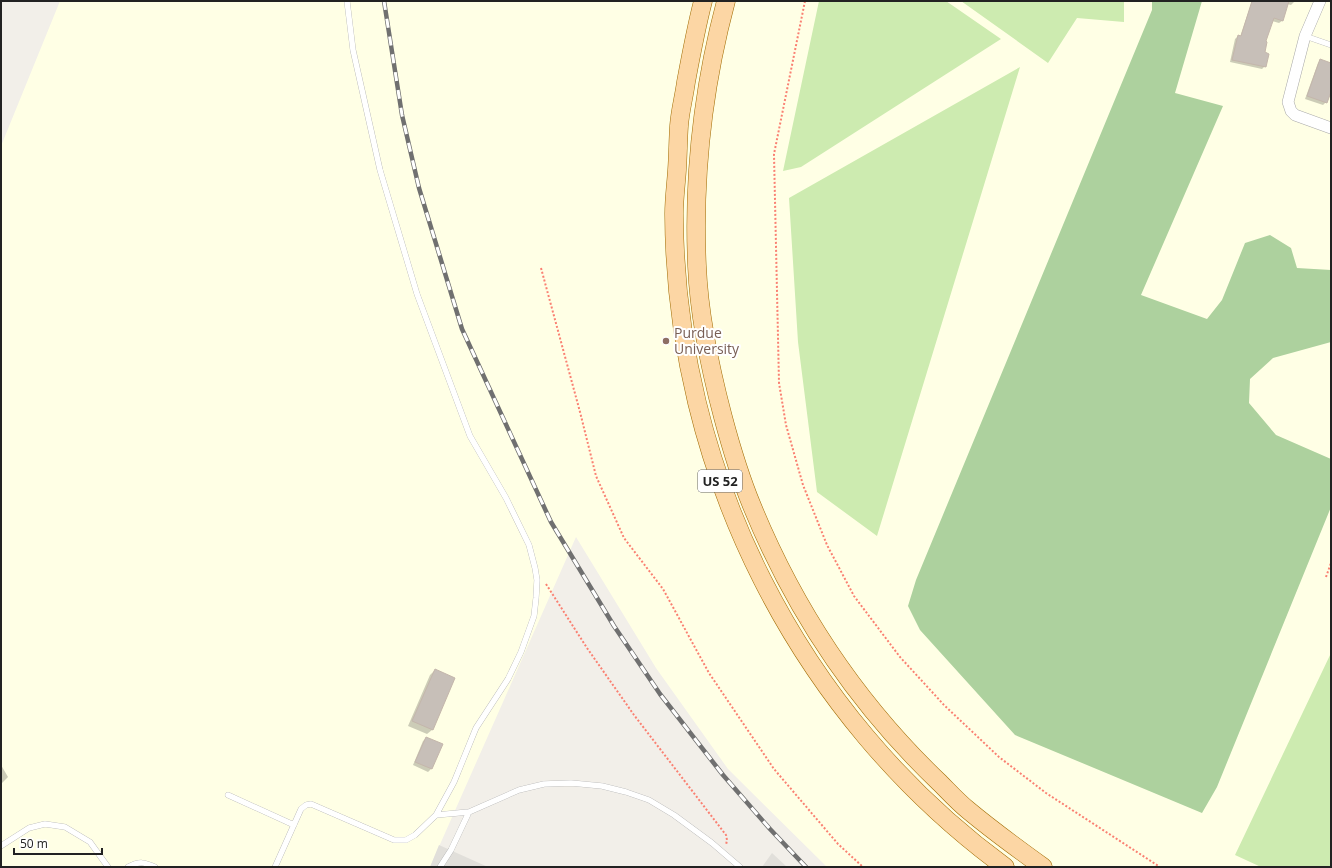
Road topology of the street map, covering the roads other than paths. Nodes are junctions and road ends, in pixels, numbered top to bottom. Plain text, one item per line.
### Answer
1 (347, 1) edge
2 (703, 1) edge
3 (726, 1) edge
4 (1320, 1) edge
5 (1306, 36) junction
6 (1331, 44) edge
7 (1331, 128) edge
8 (228, 795) dead end
9 (469, 812) junction
10 (436, 815) junction
11 (294, 825) junction
12 (1, 846) edge
13 (108, 867) edge
14 (128, 867) edge
15 (156, 867) edge
16 (275, 867) edge
17 (440, 867) edge
18 (740, 867) edge
19 (1005, 867) edge
20 (1043, 867) edge

1 - 10 lane
2 - 19 main road, US 52
3 - 20 main road, US 52
4 - 5 street
5 - 6 lane
5 - 7 street
8 - 11 lane
9 - 10 lane
9 - 17 lane
9 - 18 lane
10 - 11 lane
11 - 16 lane
12 - 13 lane
14 - 15 lane

